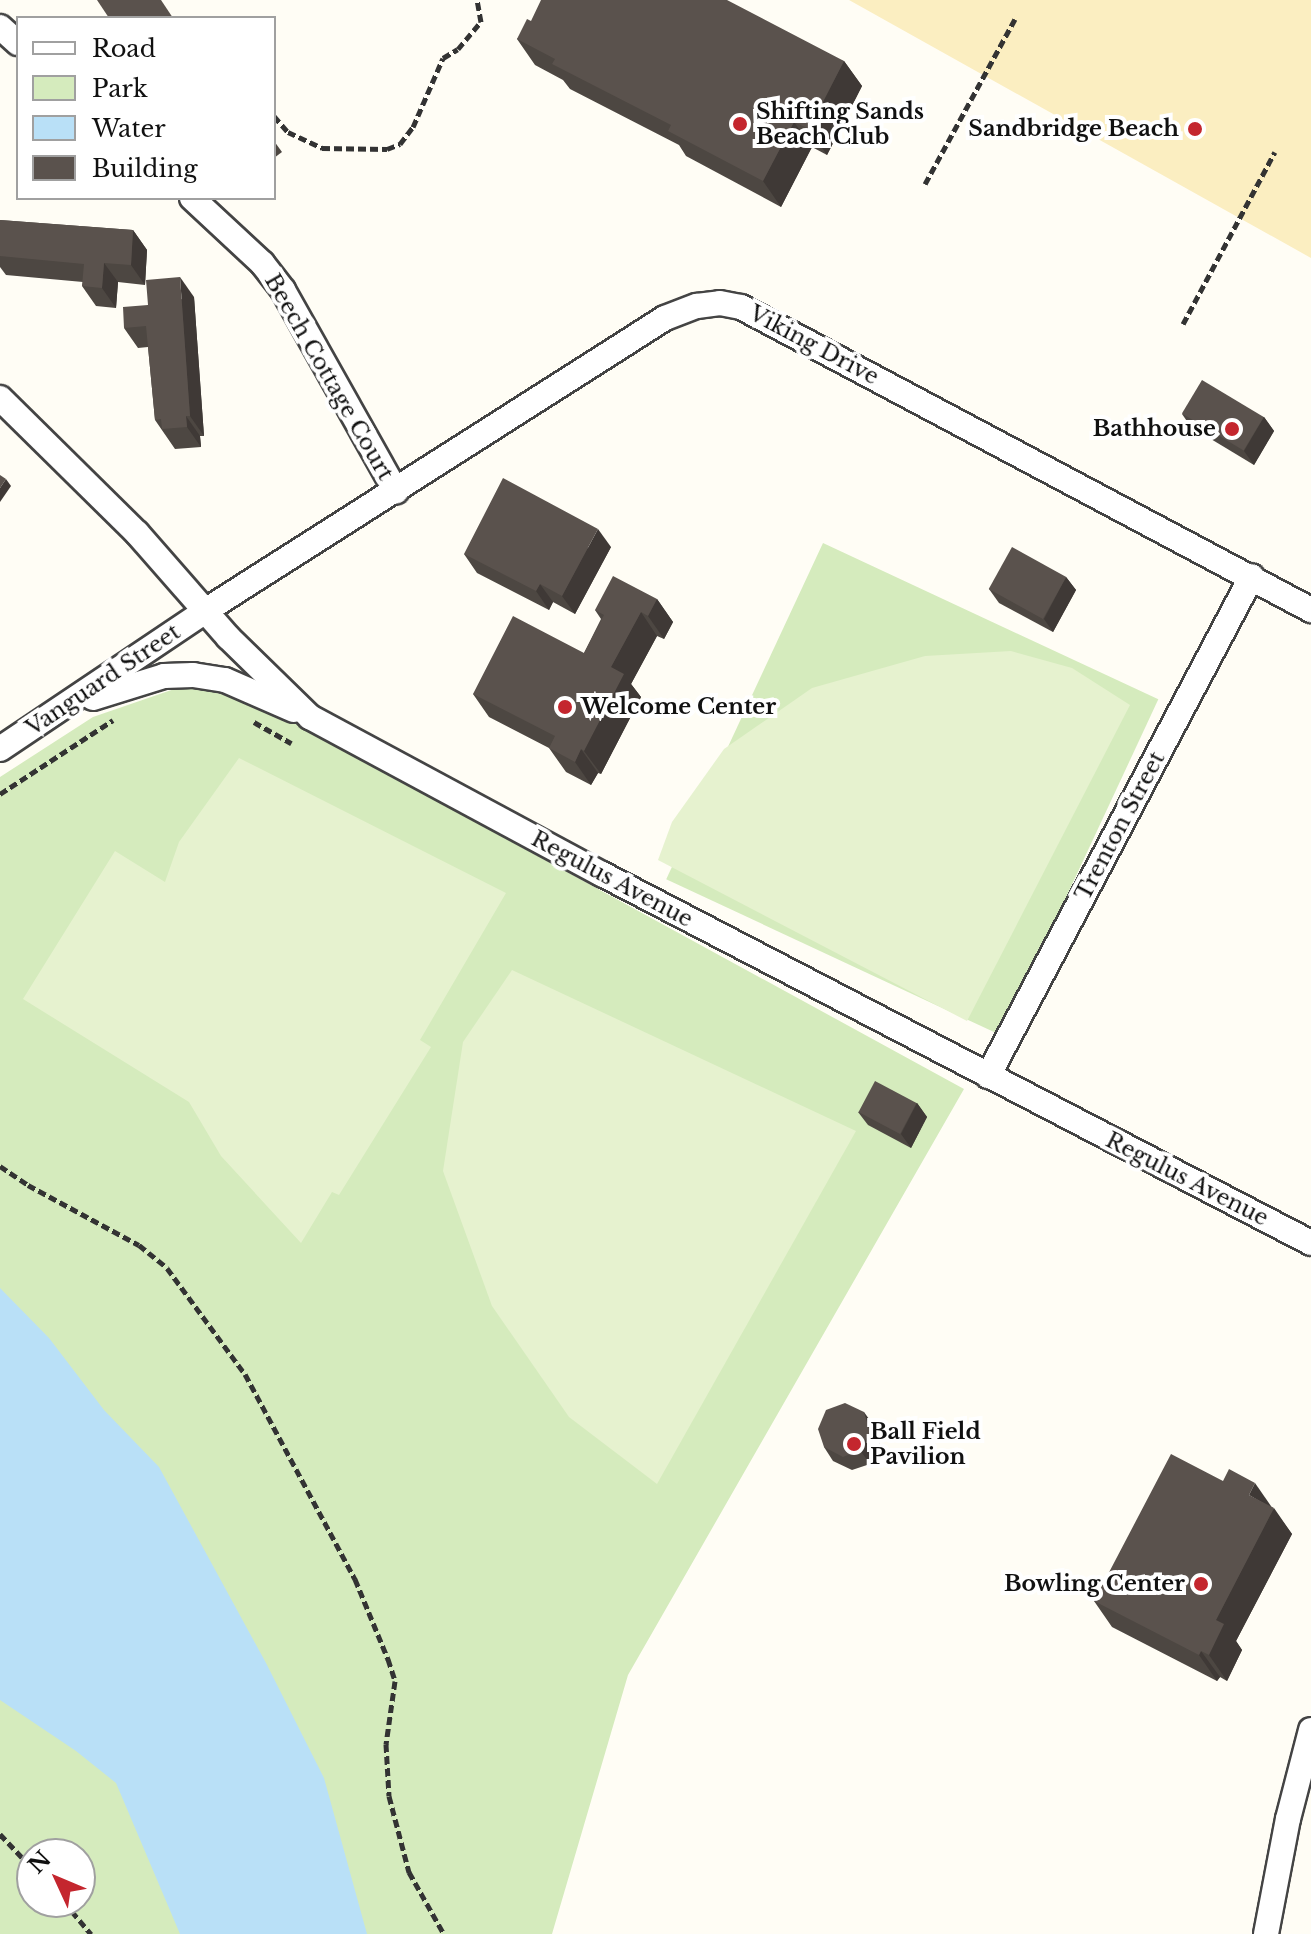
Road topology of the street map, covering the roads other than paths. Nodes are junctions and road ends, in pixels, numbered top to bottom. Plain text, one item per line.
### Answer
1 (0, 27) edge
2 (16, 41) edge
3 (194, 200) edge
4 (0, 398) edge
5 (396, 491) junction
6 (1252, 576) junction
7 (1311, 610) edge
8 (205, 611) junction
9 (68, 705) junction
10 (310, 717) junction
11 (0, 749) edge
12 (988, 1076) junction
13 (1311, 1243) edge
14 (1311, 1730) edge
15 (1266, 1934) edge

1 - 2 street
3 - 5 street, Beech Cottage Court
4 - 8 street, Regulus Avenue
5 - 6 street, Viking Drive
5 - 8 street, Viking Drive
6 - 7 street, Viking Drive
6 - 12 street, Trenton Street
8 - 9 street, Vanguard Street
8 - 10 street, Regulus Avenue
9 - 10 street
9 - 11 street, Vanguard Street
10 - 12 street, Regulus Avenue
12 - 13 street, Regulus Avenue
14 - 15 street

